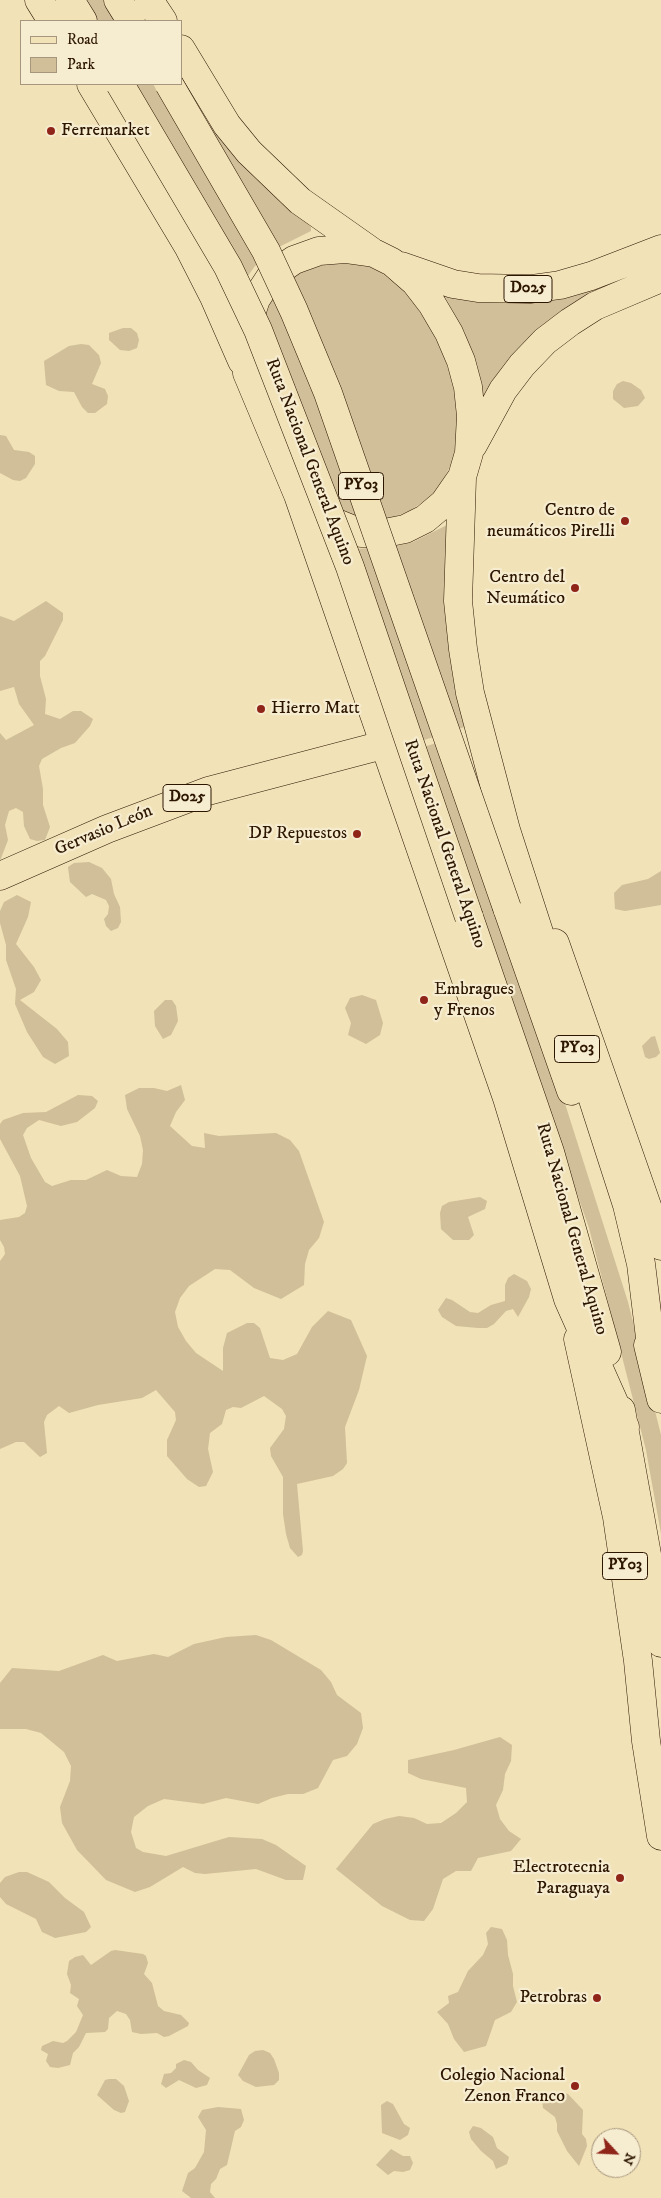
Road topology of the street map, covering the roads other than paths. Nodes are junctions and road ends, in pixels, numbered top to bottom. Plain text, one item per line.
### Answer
1 (39, 0) edge
2 (70, 0) edge
3 (118, 0) edge
4 (149, 0) edge
5 (51, 20) edge
6 (82, 20) edge
7 (130, 20) edge
8 (162, 20) edge
9 (182, 51) edge
10 (92, 85) edge
11 (121, 85) edge
12 (170, 85) edge
13 (661, 249) edge
14 (383, 258) junction
15 (661, 278) edge
16 (247, 373) junction
17 (466, 465) junction
18 (298, 495) junction
19 (483, 740) junction
20 (383, 746) junction
21 (0, 876) edge
22 (661, 1246) edge
23 (568, 1299) junction
24 (653, 1362) junction
25 (661, 1399) edge
26 (625, 1427) junction
27 (661, 1643) edge
28 (661, 1836) edge

1 - 5 main road
2 - 6 main road
3 - 7 main road
4 - 8 main road
9 - 14 main road
10 - 16 main road, Ruta Nacional General Aquino
11 - 26 main road, Ruta Nacional General Aquino / PY03, bridge
12 - 24 main road, PY03, bridge
13 - 14 main road, D025
14 - 16 main road, D025
14 - 17 main road
15 - 17 main road, D025
16 - 18 main road, D025
17 - 18 main road, D025
17 - 19 main road, PY03
18 - 20 main road, Ruta Nacional General Aquino / PY03
19 - 22 main road, PY03
19 - 24 main road, PY03
20 - 21 main road, Gervasio León / D025
20 - 23 main road, Ruta Nacional General Aquino / PY03
23 - 26 main road
23 - 28 main road, PY03
24 - 25 main road, PY03
26 - 27 main road, Ruta Nacional General Aquino / PY03

